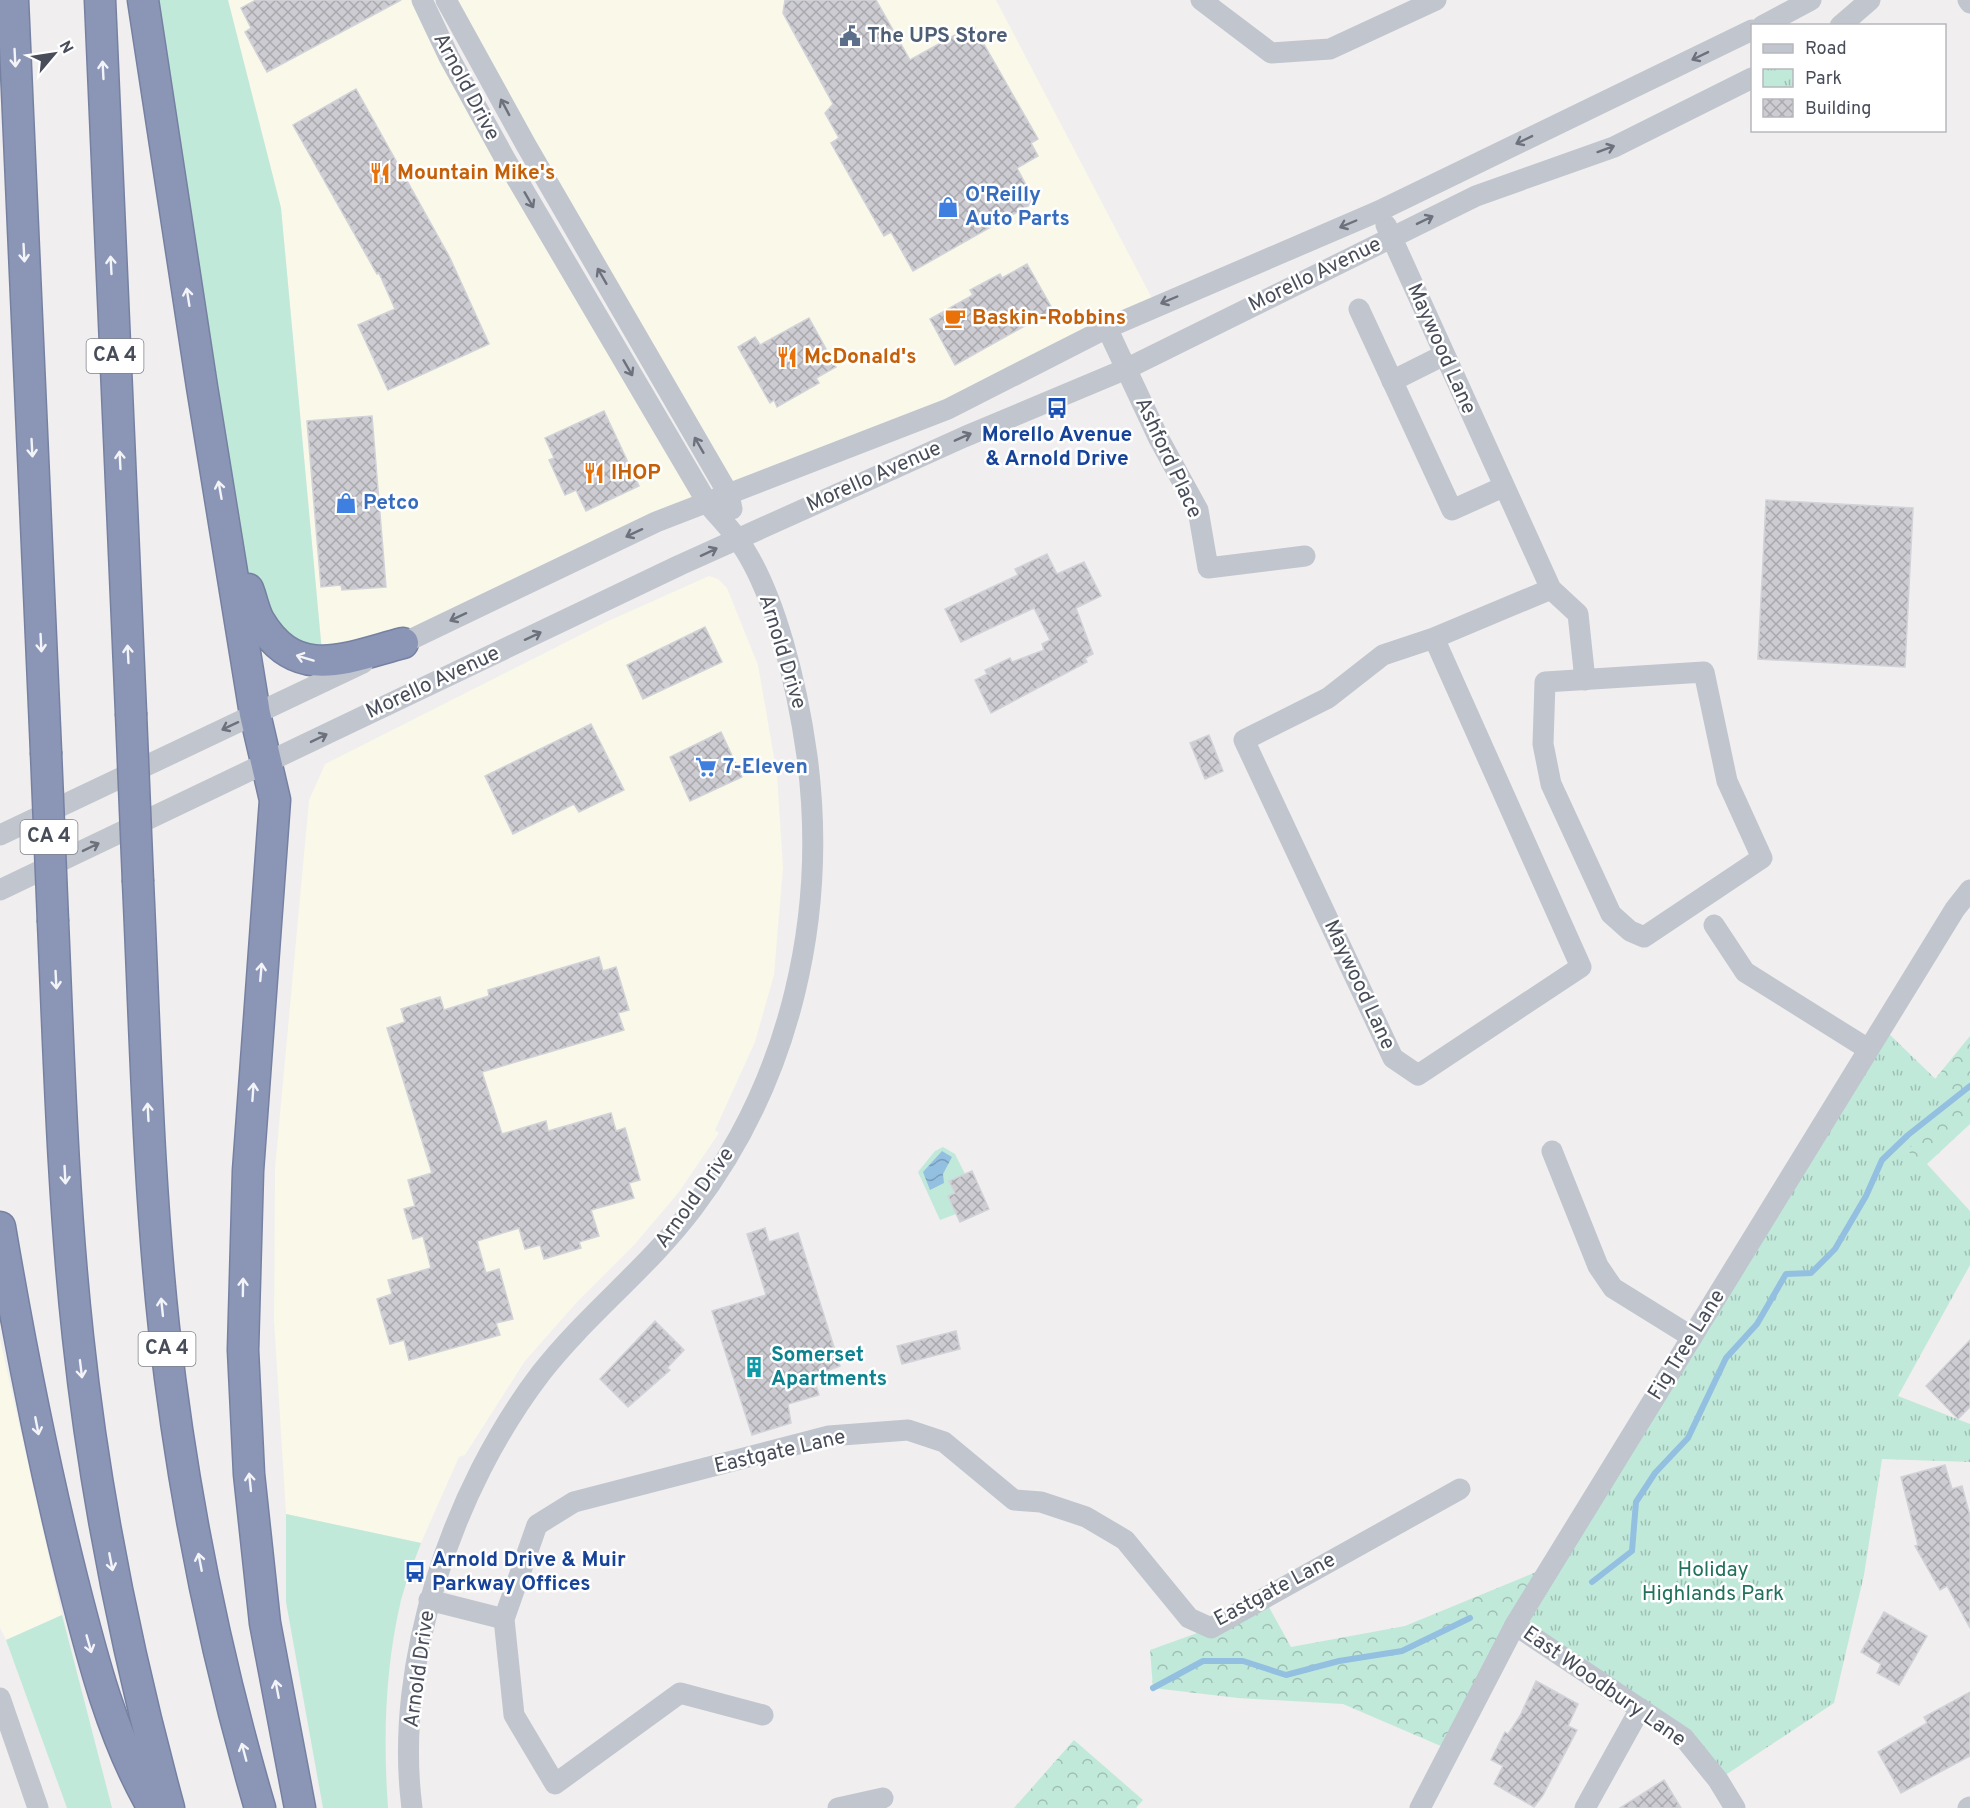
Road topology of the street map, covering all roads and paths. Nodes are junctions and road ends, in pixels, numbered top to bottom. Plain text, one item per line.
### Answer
1 (13, 0) edge
2 (100, 0) edge
3 (143, 0) edge
4 (422, 0) edge
5 (446, 0) edge
6 (1201, 0) edge
7 (1436, 0) edge
8 (1811, 0) edge
9 (1870, 0) edge
10 (1766, 24) edge
11 (1842, 24) edge
12 (1751, 30) edge
13 (1751, 78) edge
14 (1379, 211) junction
15 (1391, 237) junction
16 (1359, 309) dead end
17 (1107, 328) junction
18 (1444, 355) junction
19 (1126, 369) junction
20 (1392, 381) junction
21 (1503, 487) junction
22 (729, 495) junction
23 (708, 504) junction
24 (738, 539) junction
25 (230, 547) junction
26 (1305, 556) dead end
27 (1551, 589) junction
28 (1434, 639) junction
29 (403, 643) junction
30 (1585, 680) junction
31 (255, 714) junction
32 (266, 763) junction
33 (0, 835) edge
34 (0, 890) edge
35 (1970, 890) edge
36 (1714, 925) dead end
37 (1869, 1049) junction
38 (1552, 1151) dead end
39 (0, 1227) edge
40 (1692, 1337) junction
41 (1460, 1489) dead end
42 (429, 1600) junction
43 (504, 1619) junction
44 (1515, 1625) junction
45 (0, 1698) edge
46 (1640, 1709) junction
47 (763, 1715) dead end
48 (883, 1798) dead end
49 (38, 1808) edge
50 (153, 1808) edge
51 (169, 1808) edge
52 (260, 1808) edge
53 (300, 1808) edge
54 (412, 1808) edge
55 (838, 1808) edge
56 (1420, 1808) edge
57 (1585, 1808) edge
58 (1735, 1808) edge

1 -> 51 highway, CA 4, bridge
52 -> 2 highway, CA 4, bridge
25 -> 3 highway
4 -> 23 street, Arnold Drive
22 -> 5 street, Arnold Drive
6 - 7 street
8 - 10 street
9 - 11 street
12 -> 14 street, Morello Avenue
15 -> 13 street, Morello Avenue
14 - 15 street, Maywood Lane
14 -> 17 street, Morello Avenue
15 - 18 street, Maywood Lane
15 - 19 street, Morello Avenue
16 - 20 street
17 - 19 street, Ashford Place
17 - 22 street, Morello Avenue
18 - 20 street
18 - 21 street, Maywood Lane
24 -> 19 street, Morello Avenue
19 - 26 street, Ashford Place
20 - 21 street
21 - 27 street, Maywood Lane
22 - 23 street, Morello Avenue
22 - 24 street, Arnold Drive
23 - 24 street, Arnold Drive
23 -> 29 street, Morello Avenue
32 -> 24 street, Morello Avenue
24 - 42 street, Arnold Drive
29 -> 25 highway
25 - 31 highway
27 - 28 street, Maywood Lane
27 - 30 street, Maywood Lane
28 - 28 street, Maywood Lane
29 - 31 street, Morello Avenue
30 - 30 street
31 - 32 highway
31 -> 33 street, Morello Avenue
34 -> 32 street, Morello Avenue
53 -> 32 highway
35 - 37 street, Fig Tree Lane
36 - 37 street
37 - 40 street, Fig Tree Lane
38 - 40 street
39 -> 50 highway
40 - 44 street, Fig Tree Lane
41 - 43 street, Eastgate Lane
42 - 43 street
42 - 54 street, Arnold Drive
43 - 47 street, Eastgate Lane
44 - 46 street, East Woodbury Lane
44 - 56 street, Fig Tree Lane
45 - 49 street
46 - 57 street
46 - 58 street, East Woodbury Lane
48 - 55 street

